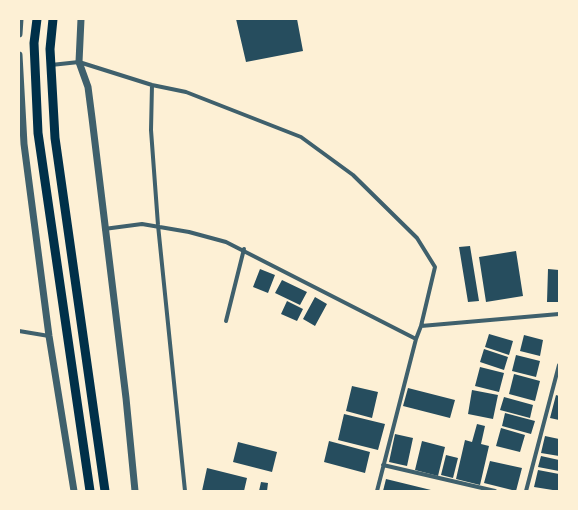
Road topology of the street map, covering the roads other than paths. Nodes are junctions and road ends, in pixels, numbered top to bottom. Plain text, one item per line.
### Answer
1 (20, 19) edge
2 (37, 19) edge
3 (53, 19) edge
4 (82, 19) edge
5 (19, 34) edge
6 (19, 55) edge
7 (79, 62) junction
8 (51, 66) junction
9 (152, 85) junction
10 (158, 226) junction
11 (104, 228) junction
12 (244, 249) junction
13 (559, 314) edge
14 (226, 321) dead end
15 (421, 326) junction
16 (19, 331) edge
17 (49, 336) junction
18 (416, 339) junction
19 (559, 365) edge
20 (383, 465) junction
21 (74, 491) edge
22 (90, 491) edge
23 (105, 491) edge
24 (135, 491) edge
25 (185, 491) edge
26 (377, 491) edge
27 (495, 491) edge
28 (526, 491) edge

1 - 5 street
2 - 22 highway
3 - 8 highway
4 - 7 street
6 - 17 street
7 - 8 street
7 - 9 street
7 - 11 street
8 - 23 highway
9 - 10 street
9 - 15 street
10 - 11 street
10 - 12 street
10 - 25 street
11 - 24 street
12 - 14 street
12 - 18 street
13 - 15 street
15 - 18 street
16 - 17 street
17 - 21 street
18 - 20 street
19 - 28 street
20 - 26 street
20 - 27 street

